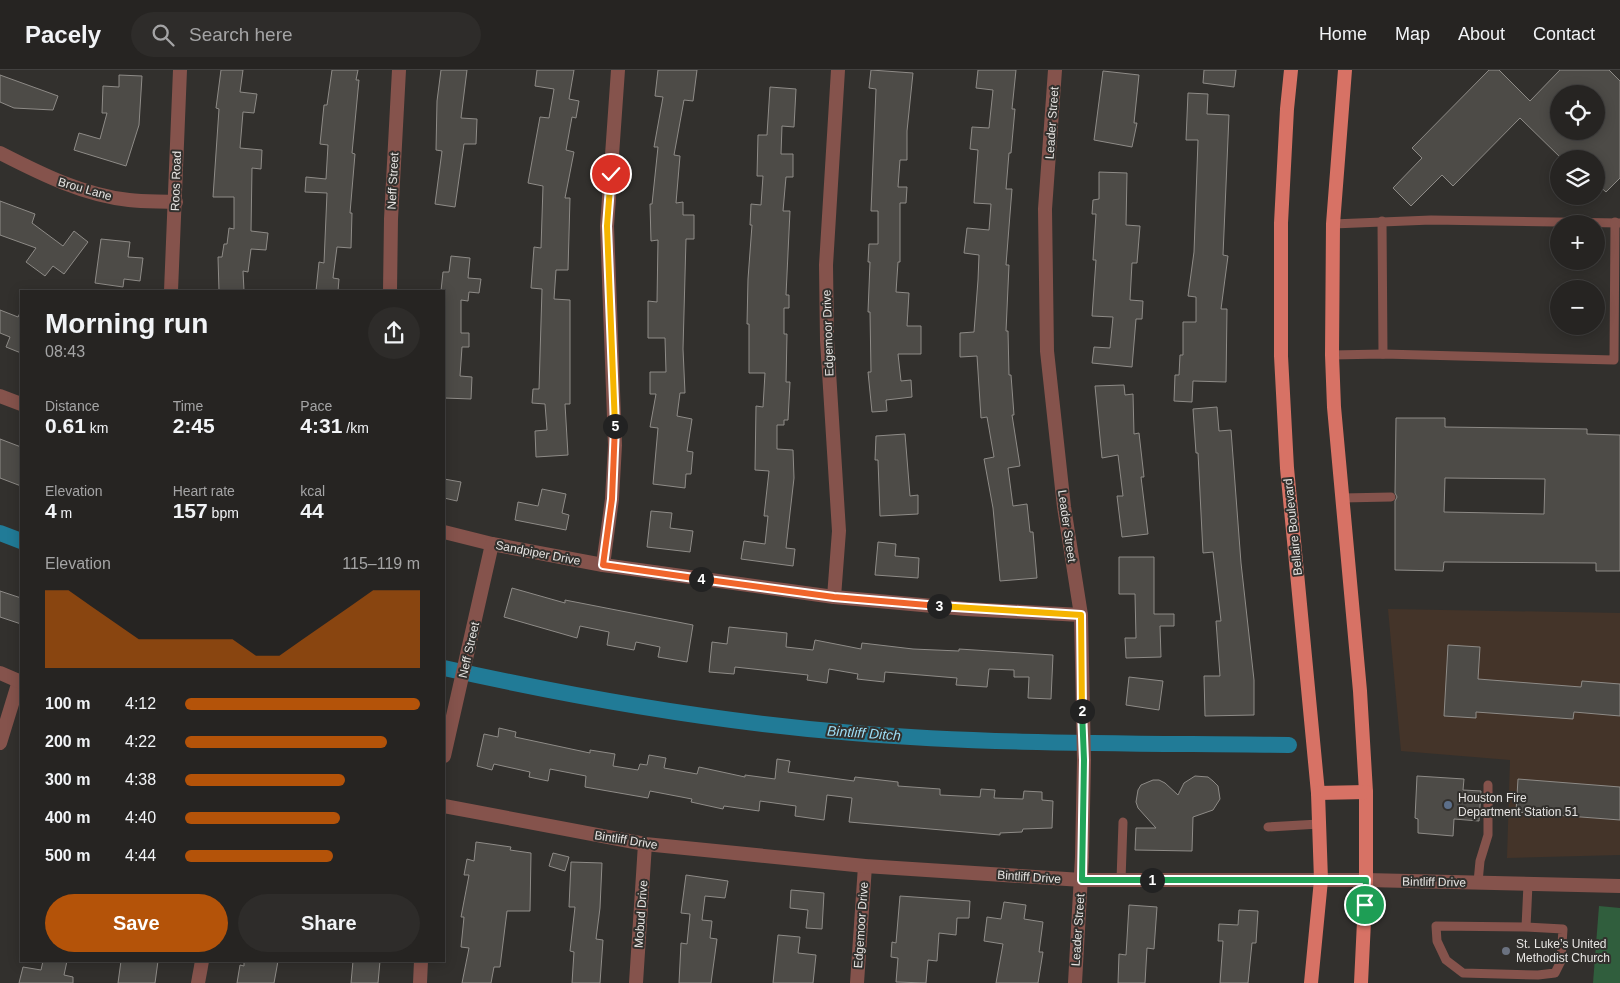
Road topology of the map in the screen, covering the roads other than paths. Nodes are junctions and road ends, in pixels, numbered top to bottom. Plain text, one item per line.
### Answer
1 (180, 70) edge
2 (399, 70) edge
3 (618, 70) edge
4 (838, 70) edge
5 (1056, 70) edge
6 (1291, 70) edge
7 (1345, 70) edge
8 (0, 154) edge
9 (176, 202) junction
10 (1382, 221) junction
11 (1618, 222) edge
12 (1333, 224) junction
13 (171, 290) edge
14 (390, 290) edge
15 (1383, 354) junction
16 (1332, 355) junction
17 (0, 396) edge
18 (20, 404) edge
19 (1390, 497) dead end
20 (1342, 498) junction
21 (445, 532) edge
22 (492, 544) junction
23 (603, 565) junction
24 (834, 597) junction
25 (1081, 615) junction
26 (0, 674) edge
27 (20, 681) edge
28 (0, 743) edge
29 (445, 752) edge
30 (1488, 785) dead end
31 (1366, 792) junction
32 (1318, 793) junction
33 (445, 806) edge
34 (1123, 822) dead end
35 (1319, 824) junction
36 (1268, 827) dead end
37 (645, 844) junction
38 (865, 866) junction
39 (1082, 880) junction
40 (1121, 880) junction
41 (1321, 880) junction
42 (1366, 880) junction
43 (1478, 882) junction
44 (1528, 884) junction
45 (1620, 886) edge
46 (1526, 927) junction
47 (202, 962) edge
48 (421, 962) edge
49 (198, 983) edge
50 (420, 983) edge
51 (636, 983) edge
52 (856, 983) edge
53 (1075, 983) edge
54 (1311, 983) edge
55 (1361, 983) edge

1 - 9 street, Roos Road
2 - 14 street, Neff Street
3 - 23 street
4 - 24 street, Edgemoor Drive
5 - 25 street, Leader Street
6 - 32 main road, Bellaire Boulevard
7 - 12 main road
8 - 9 street, Brou Lane
9 - 13 street, Roos Road
10 - 11 lane
10 - 12 lane
10 - 15 lane
11 - 15 lane
12 - 16 main road
15 - 16 lane
16 - 20 main road
17 - 18 street
19 - 20 lane
20 - 31 main road
21 - 22 street, Sandpiper Drive
22 - 23 street, Sandpiper Drive
22 - 29 street, Neff Street
23 - 24 street, Sandpiper Drive
24 - 25 street, Sandpiper Drive
25 - 39 street, Leader Street
26 - 27 street
27 - 28 street
30 - 43 lane
31 - 32 main road
31 - 42 main road
32 - 35 main road, Bellaire Boulevard
33 - 37 street, Bintliff Drive
34 - 40 lane
35 - 36 lane
35 - 41 main road, Bellaire Boulevard
37 - 38 street, Bintliff Drive
37 - 51 street, Mobud Drive
38 - 39 street, Bintliff Drive
38 - 52 street, Edgemoor Drive
39 - 40 street, Bintliff Drive
39 - 53 street, Leader Street
40 - 41 street, Bintliff Drive
41 - 42 street, Bintliff Drive
41 - 54 main road, Bellaire Boulevard
42 - 43 street, Bintliff Drive
42 - 55 main road
43 - 44 street, Bintliff Drive
44 - 45 street, Bintliff Drive
44 - 46 lane
46 - 46 lane
47 - 49 street
48 - 50 street

